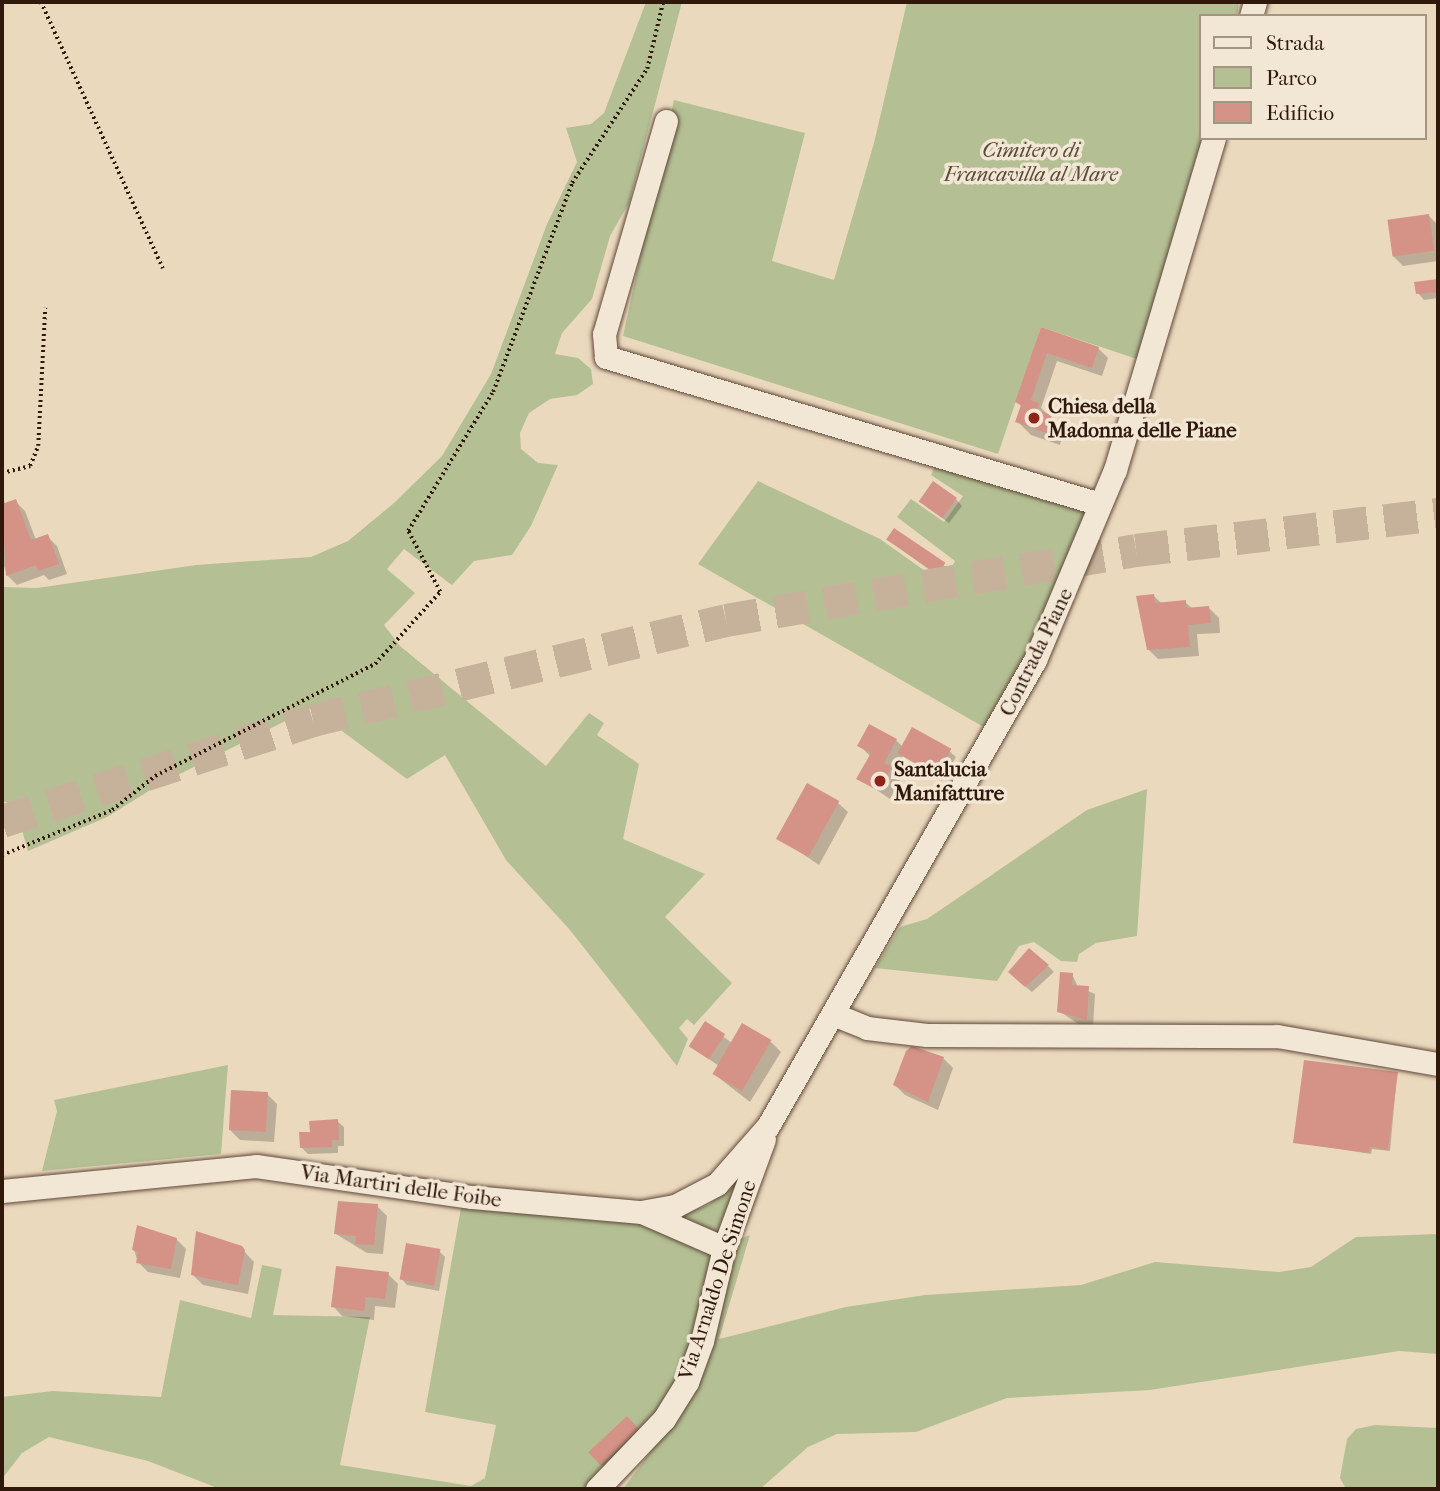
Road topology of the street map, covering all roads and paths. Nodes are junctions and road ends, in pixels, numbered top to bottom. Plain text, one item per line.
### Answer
1 (41, 2) edge
2 (663, 2) edge
3 (666, 121) dead end
4 (1213, 140) edge
5 (163, 268) dead end
6 (46, 308) dead end
7 (2, 473) edge
8 (1100, 504) junction
9 (2, 855) edge
10 (833, 1014) junction
11 (1438, 1064) edge
12 (768, 1126) junction
13 (2, 1191) edge
14 (641, 1212) junction
15 (724, 1248) junction
16 (597, 1489) edge

1 - 5 path
2 - 9 path
3 - 8 street
4 - 8 street, Contrada Piane
6 - 7 path
8 - 10 street, Contrada Piane
10 - 11 street
10 - 12 street, Contrada Piane
12 - 14 street, Via Martiri delle Foibe
12 - 15 street, Via Arnaldo De Simone
13 - 14 street, Via Martiri delle Foibe
14 - 15 street
15 - 16 street, Via Arnaldo De Simone

